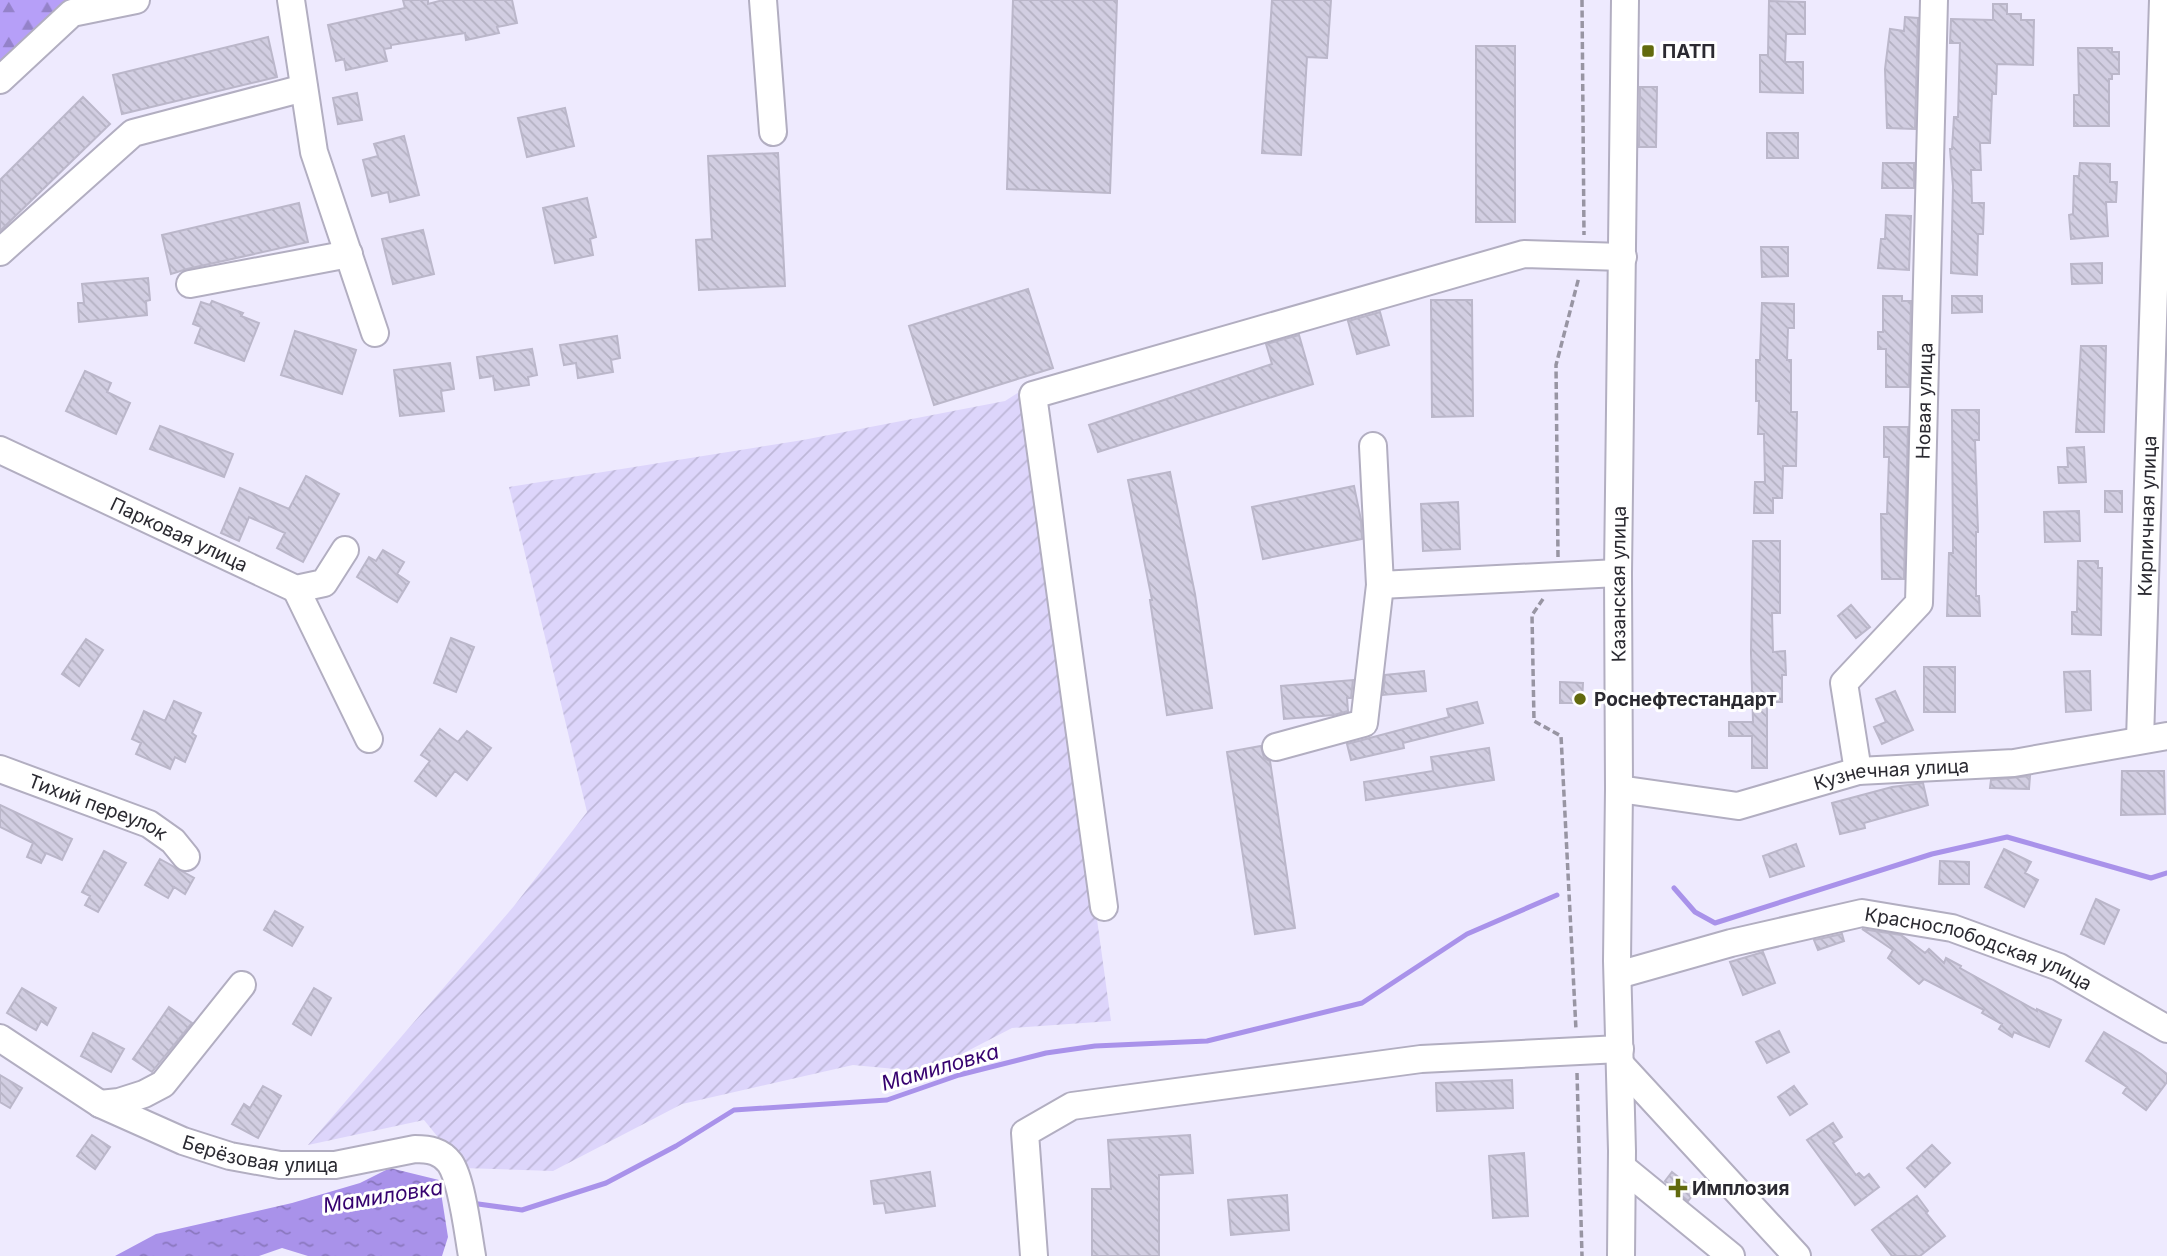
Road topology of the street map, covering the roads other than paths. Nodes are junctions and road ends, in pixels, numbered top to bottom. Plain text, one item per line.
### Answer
1 (136, 0) edge
2 (291, 0) edge
3 (763, 0) edge
4 (1625, 0) edge
5 (1934, 0) edge
6 (2163, 0) edge
7 (0, 80) edge
8 (304, 88) junction
9 (773, 132) dead end
10 (0, 252) edge
11 (349, 254) junction
12 (1623, 257) junction
13 (190, 284) dead end
14 (375, 333) dead end
15 (1373, 446) dead end
16 (0, 450) edge
17 (345, 550) dead end
18 (1618, 573) junction
19 (1380, 585) junction
20 (296, 589) junction
21 (2167, 736) edge
22 (369, 738) dead end
23 (2140, 740) junction
24 (1276, 747) dead end
25 (0, 769) edge
26 (1858, 771) junction
27 (1619, 789) junction
28 (186, 857) dead end
29 (1104, 907) dead end
30 (1618, 975) junction
31 (242, 985) dead end
32 (2167, 1029) edge
33 (0, 1038) edge
34 (1620, 1056) junction
35 (100, 1104) junction
36 (1622, 1167) junction
37 (472, 1256) edge
38 (1034, 1256) edge
39 (1621, 1256) edge
40 (1731, 1256) edge
41 (1797, 1256) edge

1 - 7 street
2 - 8 street
3 - 9 street
4 - 12 street, Казанская улица
5 - 26 street, Новая улица
6 - 23 street, Кирпичная улица
8 - 10 street
8 - 11 street
11 - 13 street
11 - 14 street
12 - 18 street, Казанская улица
12 - 29 street
15 - 19 street
16 - 20 street, Парковая улица
17 - 20 street
18 - 19 street
18 - 27 street, Казанская улица
19 - 24 street
20 - 22 street
21 - 23 street, Кузнечная улица
23 - 26 street, Кузнечная улица
25 - 28 street, Тихий переулок
26 - 27 street, Кузнечная улица
27 - 30 street, Казанская улица
30 - 32 street, Краснослободская улица
30 - 34 street, Казанская улица
31 - 35 street
33 - 35 street, Берёзовая улица
34 - 36 street, Казанская улица
34 - 38 street
34 - 41 street
35 - 37 street, Берёзовая улица
36 - 39 street, Казанская улица
36 - 40 street

